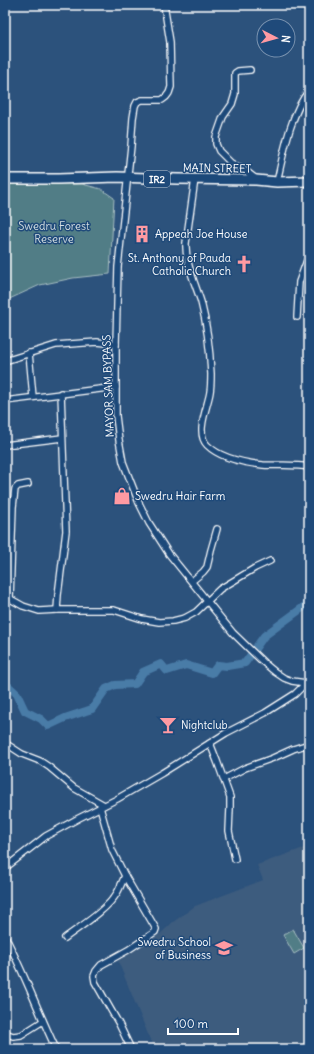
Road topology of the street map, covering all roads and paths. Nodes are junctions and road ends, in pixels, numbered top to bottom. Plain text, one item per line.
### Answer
1 (164, 5) edge
2 (250, 70) dead end
3 (309, 91) edge
4 (127, 178) junction
5 (5, 179) edge
6 (195, 179) junction
7 (256, 180) junction
8 (309, 181) edge
9 (277, 182) junction
10 (309, 255) edge
11 (297, 317) dead end
12 (116, 344) junction
13 (29, 352) junction
14 (5, 360) edge
15 (116, 387) junction
16 (61, 393) junction
17 (33, 397) junction
18 (5, 401) edge
19 (62, 438) junction
20 (5, 445) edge
21 (309, 467) edge
22 (28, 484) dead end
23 (217, 529) dead end
24 (270, 561) dead end
25 (192, 581) junction
26 (8, 598) edge
27 (207, 601) junction
28 (57, 610) junction
29 (308, 683) edge
30 (5, 743) edge
31 (210, 743) junction
32 (309, 744) edge
33 (224, 779) junction
34 (102, 806) junction
35 (235, 859) dead end
36 (5, 868) edge
37 (125, 876) junction
38 (5, 936) edge
39 (65, 938) dead end
40 (43, 1022) junction
41 (5, 1033) edge
42 (56, 1049) edge
43 (131, 1049) edge

1 - 4 street, MAYOR SAM BYPASS
2 - 7 street
3 - 9 street
4 - 5 main road, MAIN STREET / IR2
4 - 6 main road, MAIN STREET / IR2
4 - 12 street, MAYOR SAM BYPASS
6 - 7 main road, MAIN STREET / IR2
6 - 21 street
7 - 9 main road, MAIN STREET / IR2
8 - 9 main road, MAIN STREET / IR2
10 - 11 street
12 - 13 street
12 - 15 street, MAYOR SAM BYPASS
13 - 14 street
13 - 17 street
15 - 16 street
15 - 25 street, MAYOR SAM BYPASS
16 - 17 street
16 - 19 street
17 - 18 street
19 - 20 street
19 - 28 street
22 - 26 street
23 - 25 street
24 - 27 street
25 - 27 street, MAYOR SAM BYPASS
26 - 28 street
27 - 28 street
27 - 29 street, MAYOR SAM BYPASS
29 - 31 street
30 - 34 street
31 - 33 street
31 - 34 street
32 - 33 street
33 - 35 street
34 - 36 street
34 - 37 street
37 - 39 street
37 - 43 street
38 - 40 street
40 - 41 street
40 - 42 street

